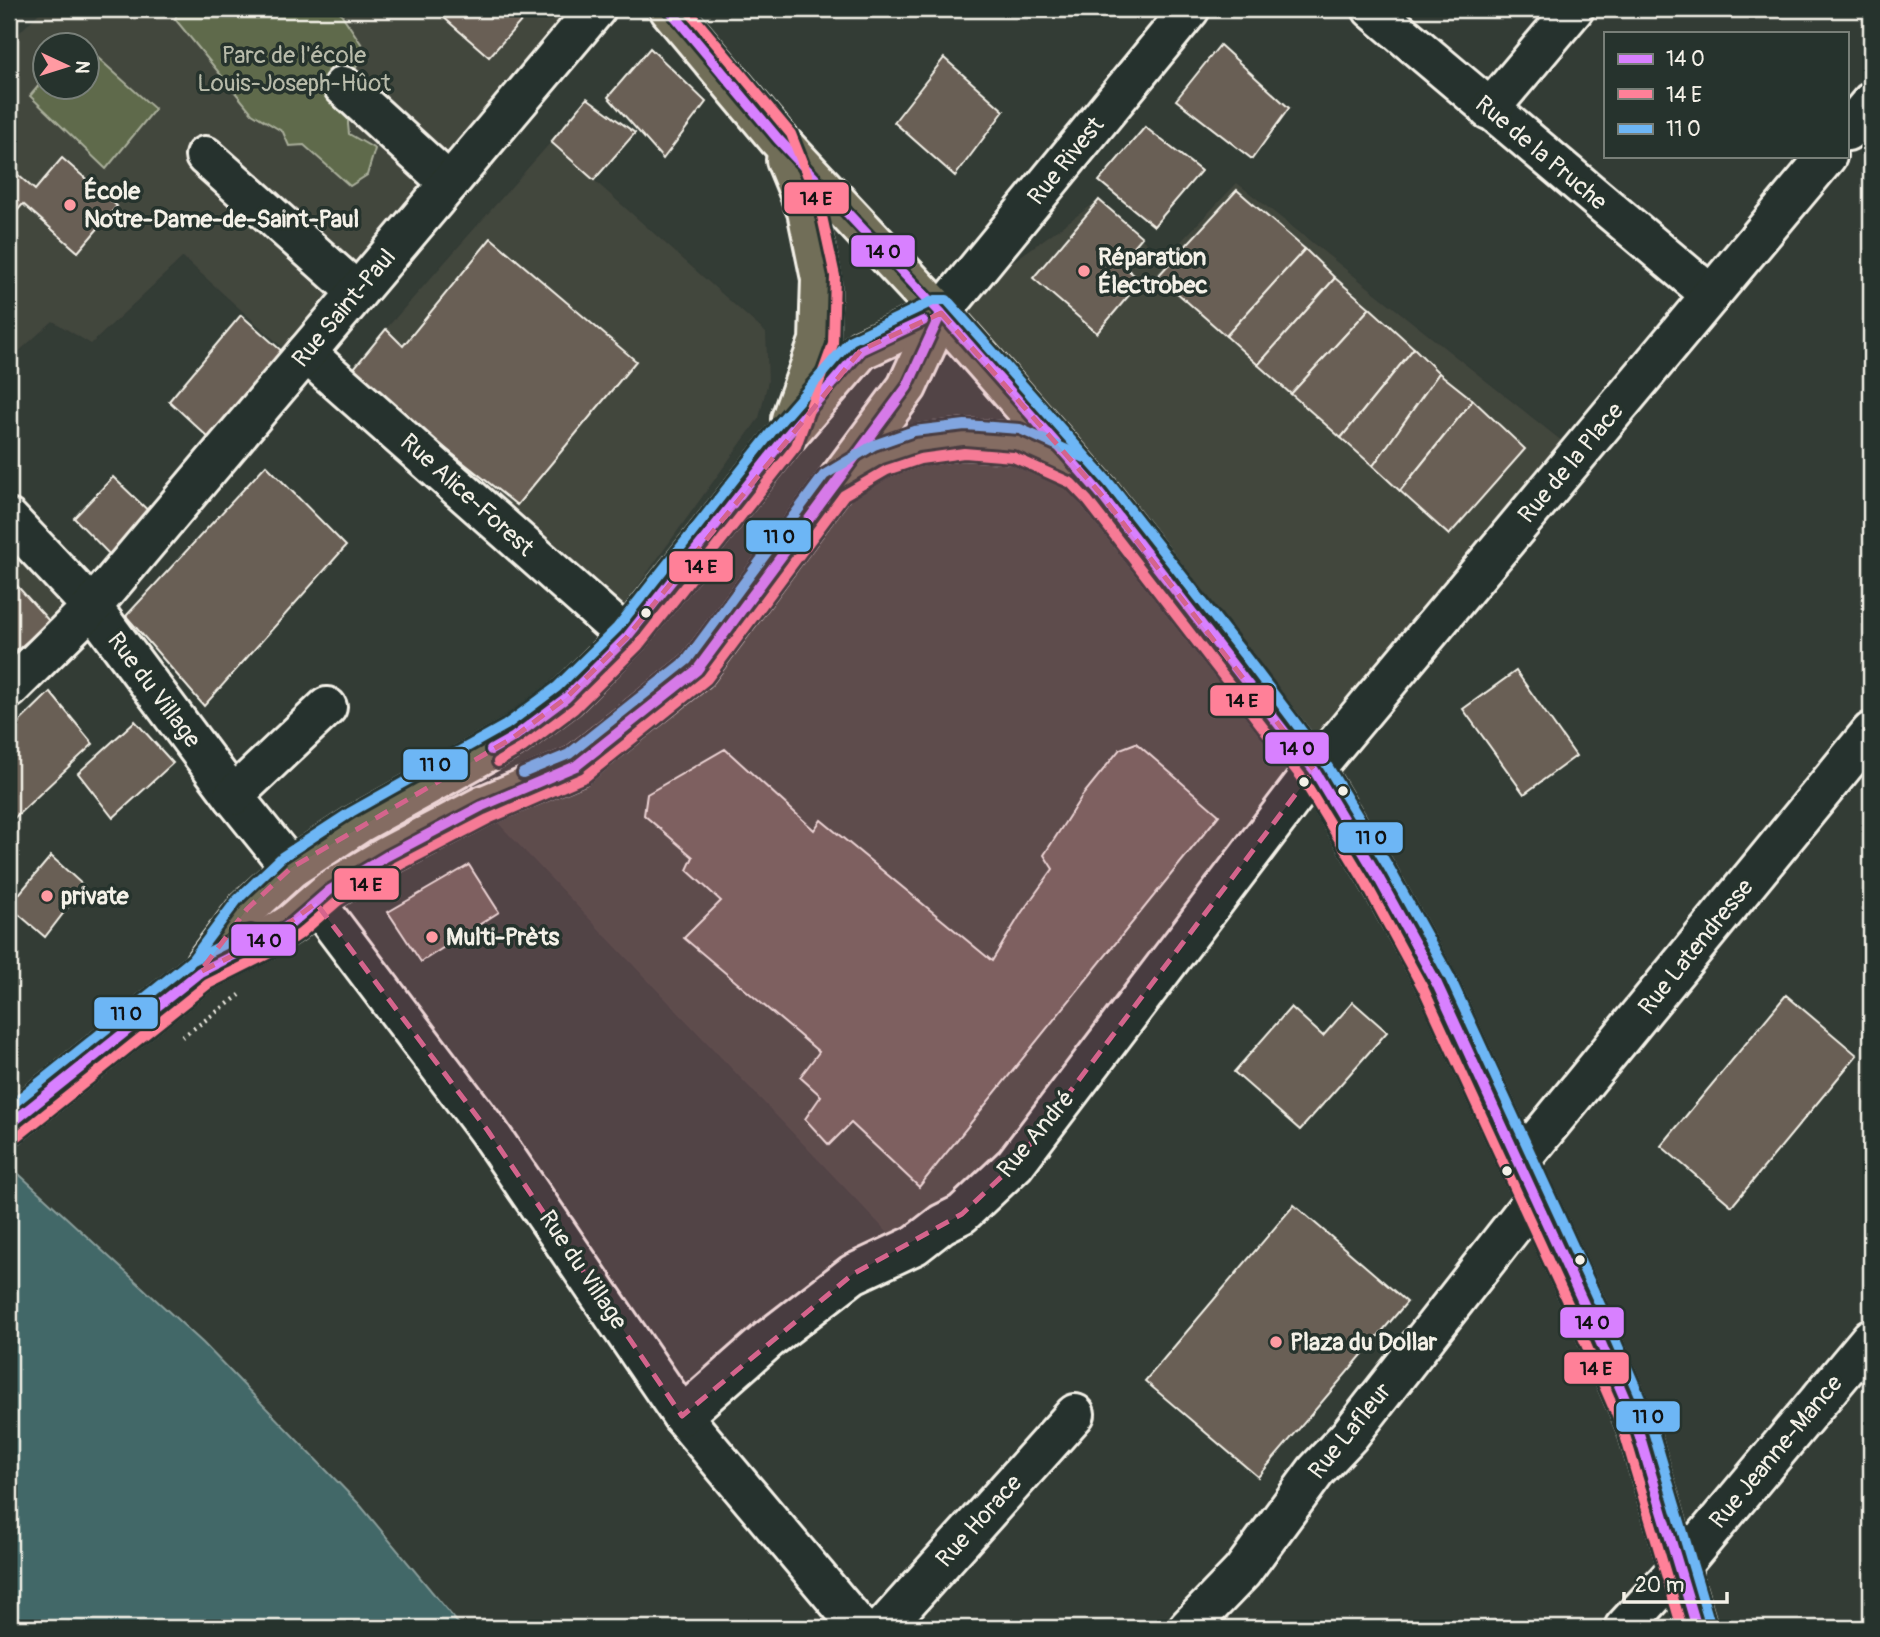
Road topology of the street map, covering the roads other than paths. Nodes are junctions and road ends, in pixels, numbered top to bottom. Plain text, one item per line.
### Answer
1 (596, 9) edge
2 (669, 9) edge
3 (1190, 9) edge
4 (1371, 9) edge
5 (1574, 9) edge
6 (343, 86) dead end
7 (1871, 102) edge
8 (1489, 110) junction
9 (1848, 130) edge
10 (778, 139) junction
11 (205, 156) dead end
12 (1825, 158) edge
13 (449, 183) junction
14 (357, 292) junction
15 (1711, 295) junction
16 (941, 313) junction
17 (306, 353) junction
18 (784, 439) junction
19 (1079, 471) junction
20 (834, 484) junction
21 (9, 519) edge
22 (92, 607) junction
23 (627, 638) junction
24 (9, 689) edge
25 (327, 707) dead end
26 (1871, 732) edge
27 (1314, 770) junction
28 (233, 796) junction
29 (291, 868) junction
30 (316, 902) junction
31 (200, 972) junction
32 (9, 1125) edge
33 (1520, 1161) junction
34 (1535, 1198) junction
35 (1871, 1338) edge
36 (1075, 1414) dead end
37 (682, 1416) junction
38 (1680, 1567) junction
39 (860, 1628) edge
40 (883, 1628) edge
41 (1188, 1628) edge
42 (1624, 1628) edge
43 (1697, 1628) edge

1 - 13 street, Rue Saint-Paul
2 - 10 main road
3 - 16 street, Rue Rivest
4 - 8 street, Rue de la Pruche
5 - 8 street
6 - 13 street
7 - 9 street
8 - 15 street, Rue de la Pruche
10 - 16 main road
10 - 18 main road
11 - 14 street
12 - 15 street, Rue de la Place
13 - 14 street, Rue Saint-Paul
14 - 17 street, Rue Saint-Paul
15 - 27 street, Rue de la Place
16 - 18 main road
16 - 19 main road
16 - 20 main road
17 - 22 street, Rue Saint-Paul
17 - 23 street, Rue Alice-Forest
18 - 23 main road
19 - 20 main road
19 - 27 main road
20 - 30 main road
21 - 22 street, Rue du Village
22 - 24 street, Rue Saint-Paul
22 - 28 street, Rue du Village
23 - 29 main road
25 - 28 street
26 - 33 street, Rue Latendresse
27 - 33 main road
27 - 37 street, Rue André
28 - 29 street, Rue du Village
29 - 31 main road
30 - 31 main road
30 - 37 street, Rue du Village
31 - 32 main road
33 - 34 main road
34 - 38 main road
34 - 41 street, Rue Lafleur
35 - 38 street, Rue Jeanne-Mance
36 - 40 street, Rue Horace
37 - 39 street, Rue du Village
38 - 42 street, Rue Jeanne-Mance
38 - 43 main road

